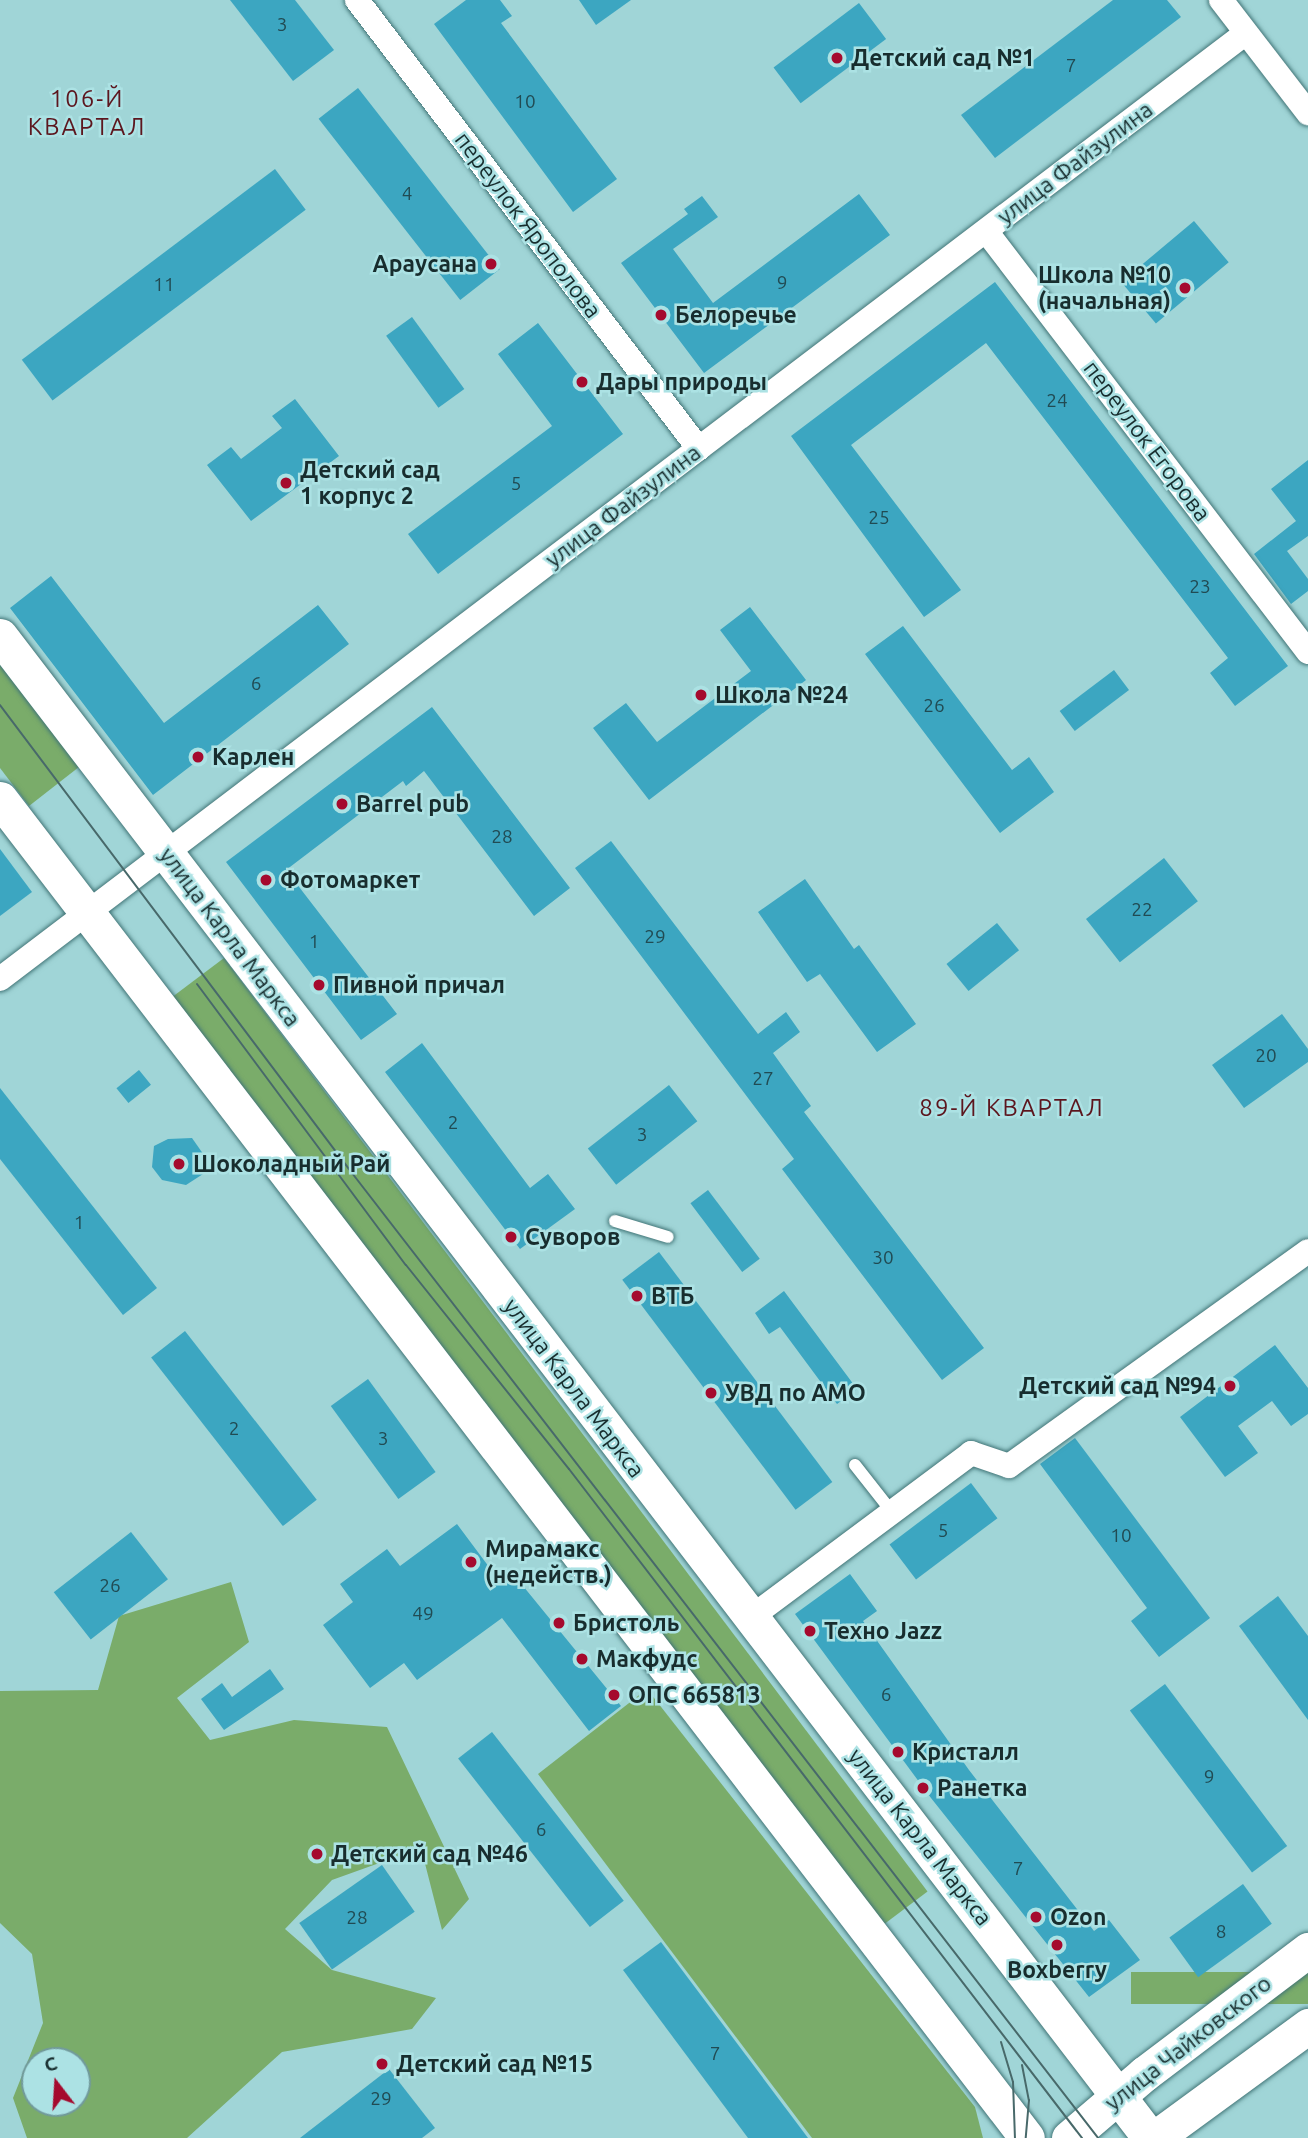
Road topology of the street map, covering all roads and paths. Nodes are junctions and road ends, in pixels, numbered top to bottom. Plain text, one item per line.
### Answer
1 (357, 0) edge
2 (1222, 0) edge
3 (1246, 33) junction
4 (1308, 113) edge
5 (986, 231) junction
6 (699, 449) junction
7 (0, 636) edge
8 (1308, 652) edge
9 (0, 799) edge
10 (166, 854) junction
11 (88, 911) junction
12 (0, 979) edge
13 (615, 1221) dead end
14 (668, 1237) dead end
15 (1308, 1251) edge
16 (855, 1465) dead end
17 (892, 1512) junction
18 (750, 1618) junction
19 (1308, 1950) edge
20 (1308, 2025) edge
21 (1119, 2094) junction
22 (1027, 2138) edge
23 (1069, 2138) edge
24 (1152, 2138) edge

1 - 6 street, переулок Ярополова
2 - 3 street
3 - 4 street
3 - 5 street, улица Файзулина
5 - 6 street, улица Файзулина
5 - 8 street, переулок Егорова
6 - 10 street, улица Файзулина
7 - 10 main road, улица Карла Маркса
9 - 11 main road
10 - 11 street, улица Файзулина
10 - 18 main road, улица Карла Маркса
11 - 12 street, улица Файзулина
11 - 22 main road
13 - 14 lane
15 - 17 street
16 - 17 lane
17 - 18 street
18 - 21 main road, улица Карла Маркса
19 - 21 main road, улица Чайковского
20 - 24 main road
21 - 23 main road, улица Чайковского
21 - 24 main road, улица Карла Маркса

